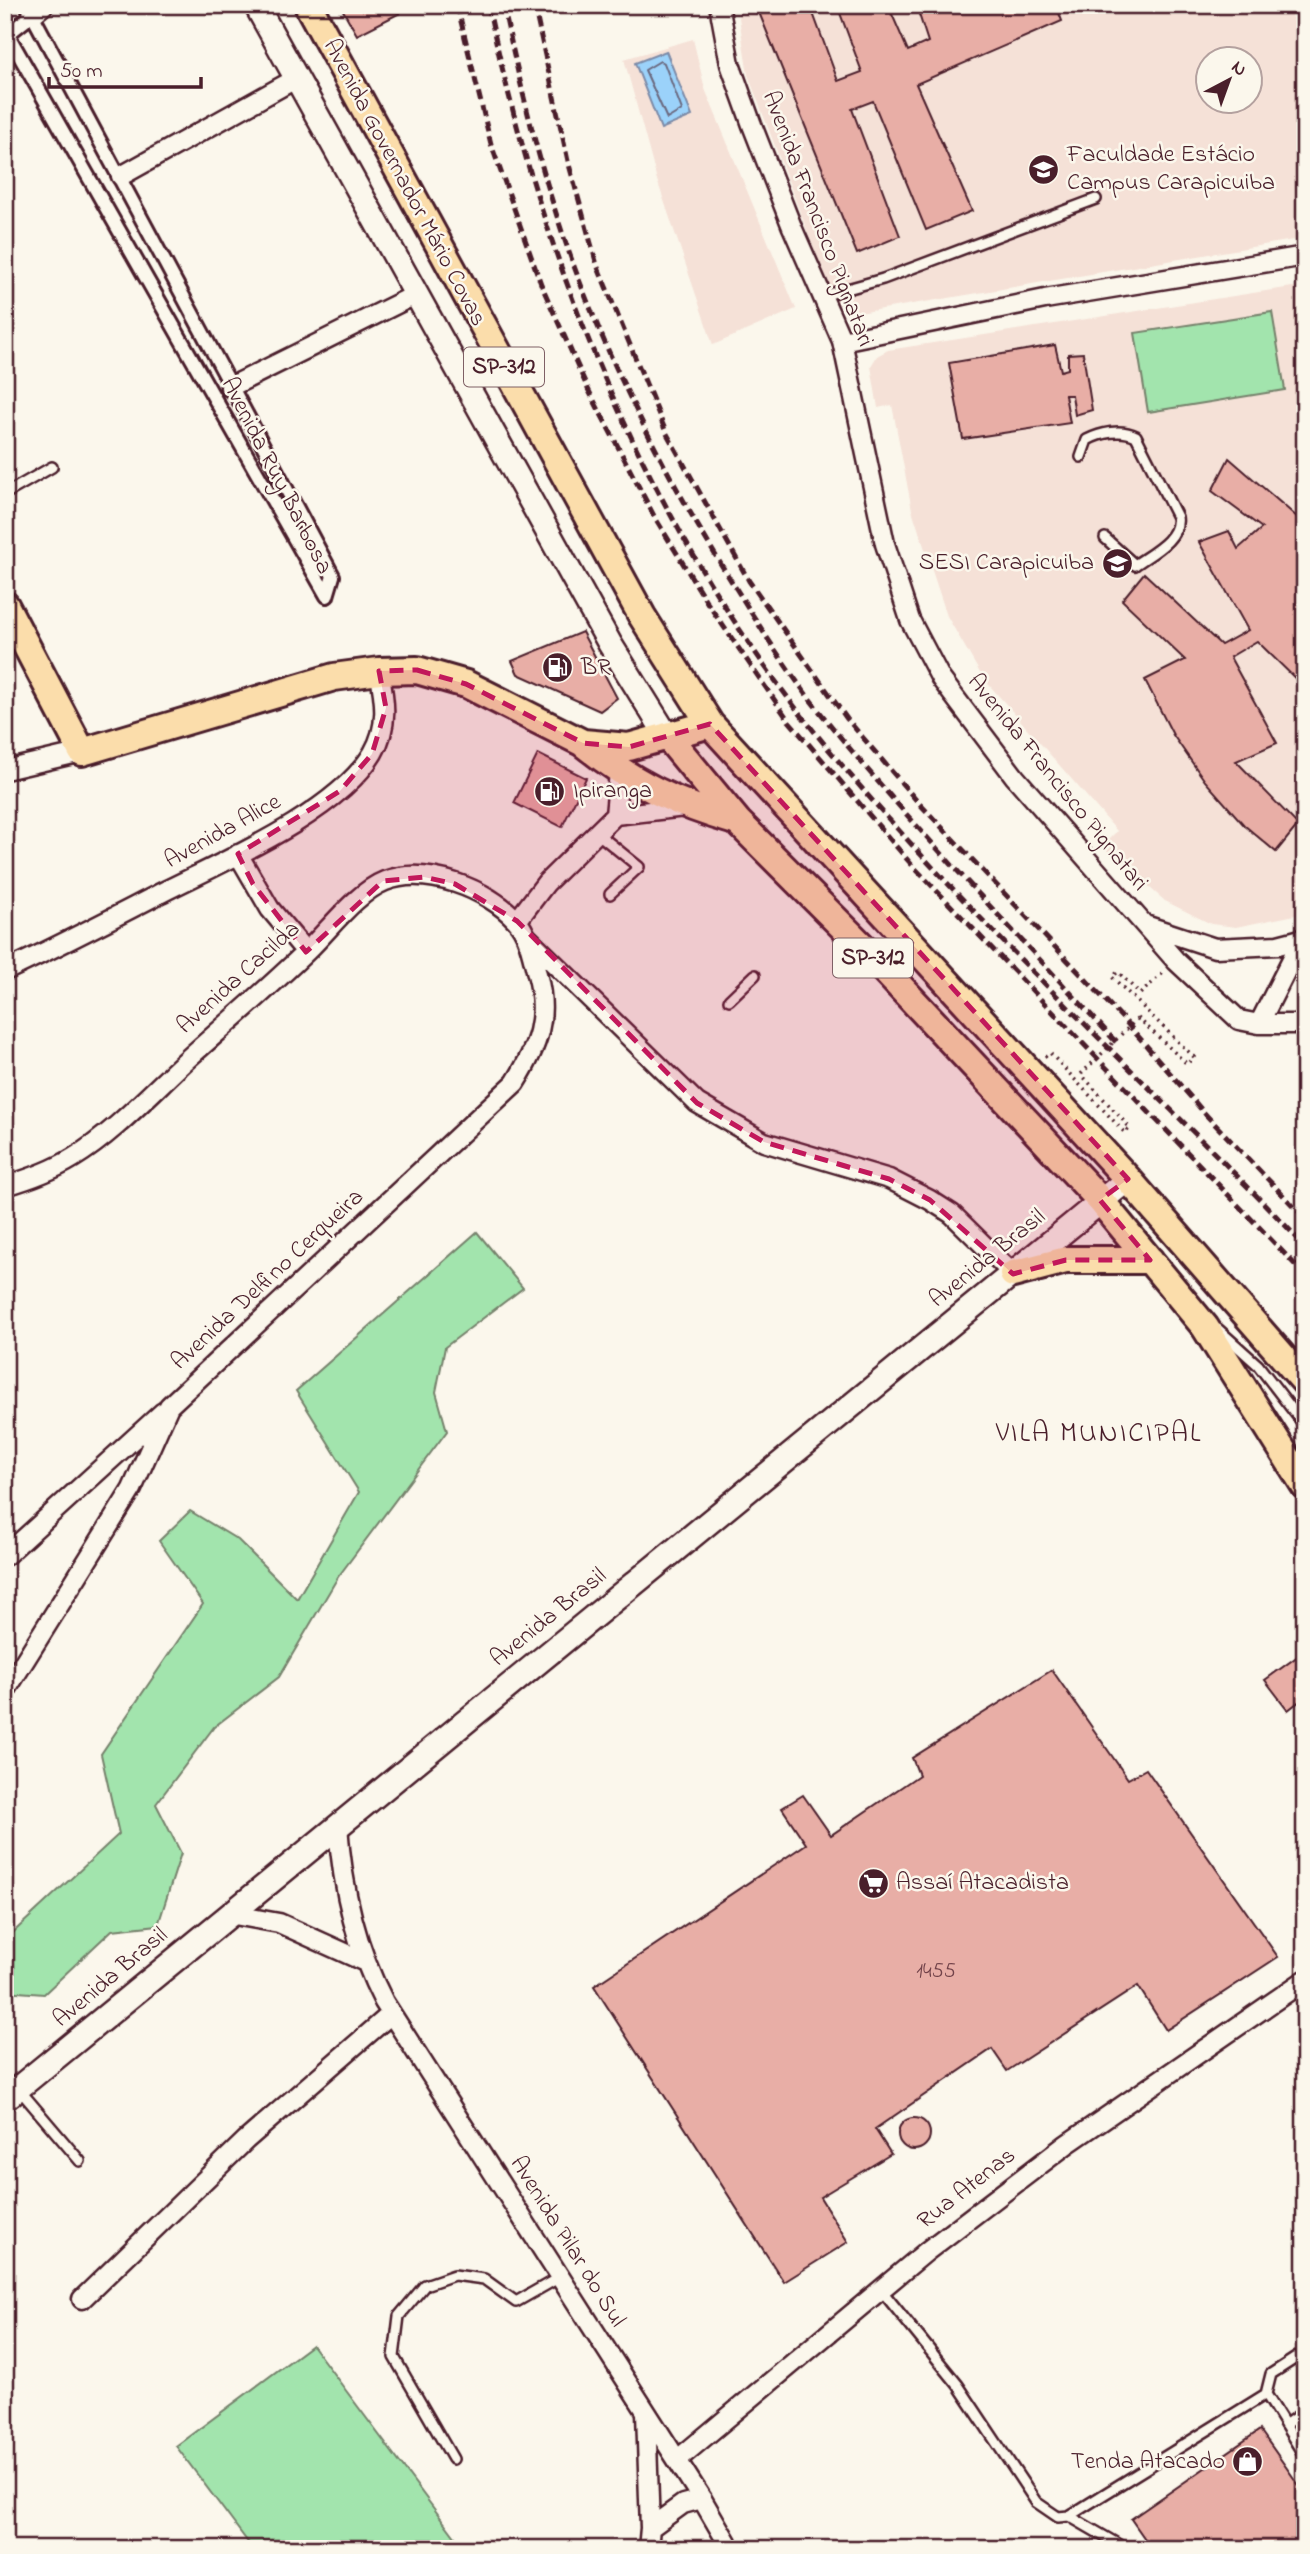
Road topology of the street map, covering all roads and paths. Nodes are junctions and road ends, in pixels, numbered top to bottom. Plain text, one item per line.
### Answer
1 (256, 5) edge
2 (308, 5) edge
3 (719, 5) edge
4 (34, 8) edge
5 (6, 34) edge
6 (297, 78) junction
7 (121, 176) junction
8 (1096, 199) dead end
9 (1305, 256) edge
10 (415, 295) junction
11 (822, 296) junction
12 (842, 341) junction
13 (230, 387) junction
14 (1081, 457) dead end
15 (52, 467) dead end
16 (5, 494) edge
17 (1105, 538) dead end
18 (5, 606) edge
19 (379, 671) junction
20 (710, 724) junction
21 (667, 736) junction
22 (583, 743) junction
23 (82, 752) junction
24 (5, 770) edge
25 (619, 772) junction
26 (685, 807) junction
27 (615, 815) junction
28 (738, 822) junction
29 (597, 833) junction
30 (238, 854) junction
31 (610, 894) dead end
32 (517, 920) junction
33 (1141, 924) junction
34 (526, 937) junction
35 (1303, 939) edge
36 (306, 952) junction
37 (1177, 961) junction
38 (5, 971) edge
39 (755, 975) dead end
40 (729, 1000) dead end
41 (1259, 1024) junction
42 (1305, 1024) edge
43 (1081, 1074) dead end
44 (1128, 1179) junction
45 (5, 1186) edge
46 (1100, 1200) junction
47 (1150, 1260) junction
48 (1013, 1274) junction
49 (1173, 1288) junction
50 (1305, 1382) edge
51 (169, 1406) junction
52 (1305, 1426) edge
53 (1305, 1486) edge
54 (5, 1556) edge
55 (5, 1692) edge
56 (338, 1825) junction
57 (229, 1914) junction
58 (363, 1961) junction
59 (1305, 1980) edge
60 (391, 2014) junction
61 (12, 2094) edge
62 (80, 2161) dead end
63 (560, 2277) junction
64 (882, 2291) junction
65 (82, 2299) dead end
66 (1305, 2352) edge
67 (1266, 2394) junction
68 (1305, 2412) edge
69 (646, 2413) junction
70 (1285, 2425) junction
71 (1305, 2457) edge
72 (453, 2459) dead end
73 (677, 2460) junction
74 (702, 2499) junction
75 (1069, 2516) junction
76 (650, 2528) junction
77 (648, 2549) edge
78 (731, 2549) edge
79 (1126, 2549) edge

1 - 6 main road, Avenida Governador Mário Covas / SP-312
2 - 20 main road, Avenida Governador Mário Covas / SP-312
3 - 11 street, Avenida Francisco Pignatari
4 - 5 street
4 - 7 street, Avenida Ruy Barbosa
5 - 13 street, Avenida Ruy Barbosa
6 - 7 street
6 - 10 main road, Avenida Governador Mário Covas / SP-312
7 - 13 street, Avenida Ruy Barbosa
8 - 11 lane
9 - 12 street
10 - 13 street
10 - 21 main road, Avenida Governador Mário Covas / SP-312
11 - 12 street, Avenida Francisco Pignatari
12 - 33 street, Avenida Francisco Pignatari
14 - 17 lane
15 - 16 lane
18 - 23 main road
19 - 22 main road
19 - 23 main road
19 - 30 street, Avenida Alice
20 - 21 main road
20 - 44 main road, SP-312
21 - 22 main road
21 - 28 main road, SP-312
22 - 25 main road
23 - 24 street
25 - 26 main road
25 - 27 street
26 - 27 street
26 - 28 main road
27 - 29 street
28 - 46 main road, SP-312
29 - 31 lane
29 - 32 street
30 - 36 street
30 - 38 street, Avenida Alice
32 - 34 street, Avenida Delfino Cerqueira
32 - 36 street, Avenida Cacilda
33 - 35 street
33 - 37 street, Avenida Francisco Pignatari
34 - 48 street
34 - 51 street, Avenida Delfino Cerqueira
35 - 41 street
36 - 45 street, Avenida Cacilda
37 - 41 street, Avenida Francisco Pignatari
37 - 43 path, bridge
39 - 40 lane
41 - 42 street
44 - 46 main road, Avenida Brasil
44 - 50 main road, SP-312
46 - 47 main road, SP-312
46 - 48 main road, Avenida Brasil
47 - 48 main road
47 - 49 main road, SP-312
48 - 56 main road, Avenida Brasil
49 - 52 lane
49 - 53 main road, SP-312
51 - 54 street
51 - 55 street, Avenida Delfino Cerqueira
56 - 57 main road, Avenida Brasil
56 - 58 street, Avenida Pilar do Sul
57 - 58 street
57 - 61 main road, Avenida Brasil
58 - 60 street, Avenida Pilar do Sul
59 - 64 street, Rua Atenas
60 - 63 street, Avenida Pilar do Sul
60 - 65 street
61 - 62 lane
63 - 69 street, Avenida Pilar do Sul
63 - 72 lane
64 - 73 street, Rua Atenas
64 - 75 lane
66 - 67 lane
67 - 70 lane
67 - 75 lane
68 - 70 lane
69 - 73 street, Avenida Pilar do Sul
69 - 76 street
70 - 71 lane
73 - 74 street, Avenida Pilar do Sul
74 - 76 street
74 - 78 street, Avenida Pilar do Sul
75 - 79 lane
76 - 77 street

